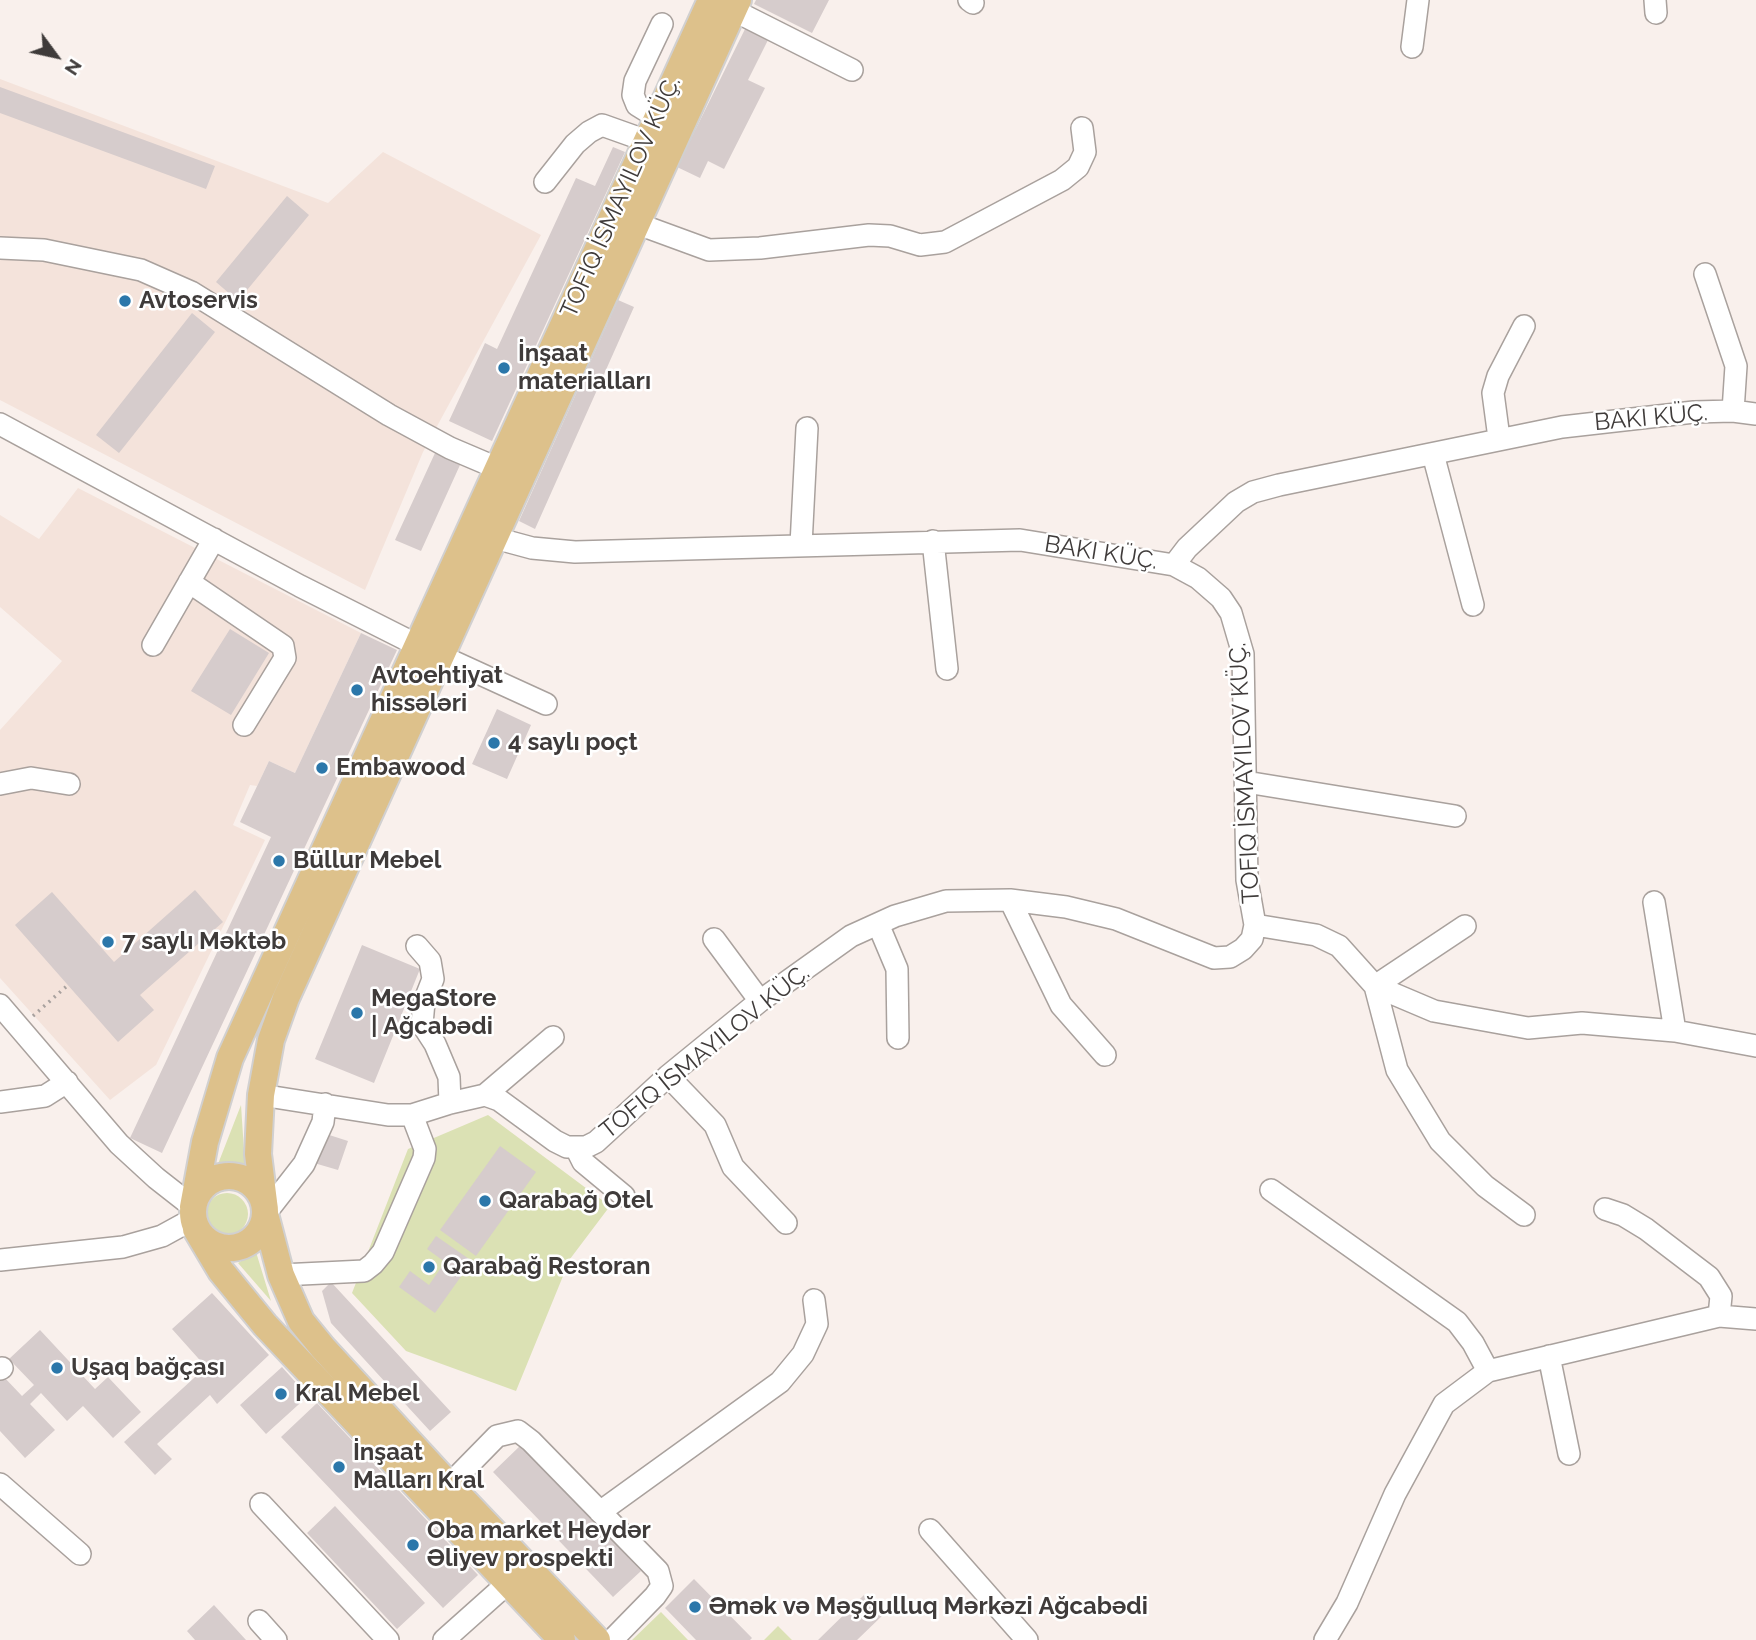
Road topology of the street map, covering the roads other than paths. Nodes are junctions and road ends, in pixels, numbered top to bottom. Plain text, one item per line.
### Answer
1 (1418, 0) edge
2 (727, 4) edge
3 (662, 24) dead end
4 (1412, 47) dead end
5 (852, 70) dead end
6 (1082, 128) dead end
7 (652, 129) junction
8 (545, 182) dead end
9 (638, 224) junction
10 (0, 247) edge
11 (1705, 274) dead end
12 (583, 314) junction
13 (1524, 326) dead end
14 (1733, 411) junction
15 (1756, 414) edge
16 (0, 424) edge
17 (807, 428) dead end
18 (1499, 438) junction
19 (1433, 454) junction
20 (497, 468) junction
21 (495, 538) junction
22 (214, 539) junction
23 (933, 541) junction
24 (801, 545) junction
25 (1174, 565) junction
26 (189, 582) junction
27 (1473, 605) dead end
28 (153, 645) dead end
29 (429, 650) junction
30 (947, 669) dead end
31 (546, 704) dead end
32 (244, 725) dead end
33 (1246, 782) junction
34 (0, 784) edge
35 (69, 784) dead end
36 (1455, 816) dead end
37 (1010, 900) junction
38 (1654, 902) dead end
39 (878, 924) junction
40 (1255, 925) junction
41 (1465, 926) dead end
42 (714, 939) dead end
43 (417, 946) dead end
44 (1375, 986) junction
45 (760, 1001) junction
46 (0, 1005) edge
47 (1675, 1031) junction
48 (553, 1037) dead end
49 (898, 1038) dead end
50 (1756, 1045) edge
51 (1105, 1055) dead end
52 (668, 1076) junction
53 (67, 1082) junction
54 (261, 1094) junction
55 (485, 1095) junction
56 (0, 1102) edge
57 (450, 1102) junction
58 (325, 1104) junction
59 (412, 1115) junction
60 (576, 1148) junction
61 (1271, 1190) dead end
62 (624, 1196) dead end
63 (264, 1208) junction
64 (1605, 1209) dead end
65 (1524, 1215) dead end
66 (194, 1218) junction
67 (786, 1223) dead end
68 (0, 1260) edge
69 (282, 1275) junction
70 (814, 1300) dead end
71 (1719, 1316) junction
72 (1756, 1319) edge
73 (1549, 1356) junction
74 (1488, 1371) junction
75 (1569, 1454) dead end
76 (0, 1484) edge
77 (449, 1485) junction
78 (261, 1504) dead end
79 (600, 1513) junction
80 (930, 1530) dead end
81 (80, 1555) dead end
82 (517, 1575) junction
83 (259, 1621) dead end
84 (276, 1640) edge
85 (388, 1640) edge
86 (444, 1640) edge
87 (562, 1640) edge
88 (597, 1640) edge
89 (612, 1640) edge
90 (1027, 1640) edge
91 (1325, 1640) edge

1 - 4 street
2 - 5 street
2 - 7 main road
2 - 9 main road
3 - 7 street
6 - 9 street
7 - 8 street
7 - 12 main road
9 - 12 main road
10 - 20 street
11 - 14 street
12 - 20 main road
12 - 21 main road
13 - 18 street
14 - 15 street
14 - 18 street
16 - 22 street
17 - 24 street
18 - 19 street
19 - 25 street
19 - 27 street
20 - 29 main road
21 - 24 street
21 - 29 main road
22 - 26 street
22 - 29 street
23 - 24 street
23 - 25 street
23 - 30 street
25 - 33 street
26 - 28 street
26 - 32 street
29 - 31 street
29 - 54 main road
29 - 66 main road
33 - 36 street
33 - 40 street
34 - 35 street
37 - 39 street
37 - 40 street
37 - 51 street
38 - 47 street
39 - 45 street
39 - 49 street
40 - 44 street
41 - 44 street
42 - 45 street
43 - 57 street
44 - 47 street
44 - 65 street
45 - 52 street
46 - 53 street
47 - 50 street
48 - 55 street
52 - 60 street
52 - 67 street
53 - 56 street
53 - 66 street
54 - 58 street
54 - 63 main road
55 - 57 street
55 - 60 street
57 - 59 street
58 - 59 street
58 - 63 street
59 - 69 street
60 - 62 street
61 - 74 street
63 - 66 main road
63 - 66 main road
63 - 69 main road
64 - 71 street
66 - 68 street
66 - 82 main road
69 - 77 main road
70 - 79 street
71 - 72 street
71 - 73 street
73 - 74 street
73 - 75 street
74 - 91 street
76 - 81 street
77 - 79 street
77 - 82 main road
78 - 85 street
79 - 89 street
80 - 90 street
82 - 86 street
82 - 87 main road
82 - 88 main road
83 - 84 street

